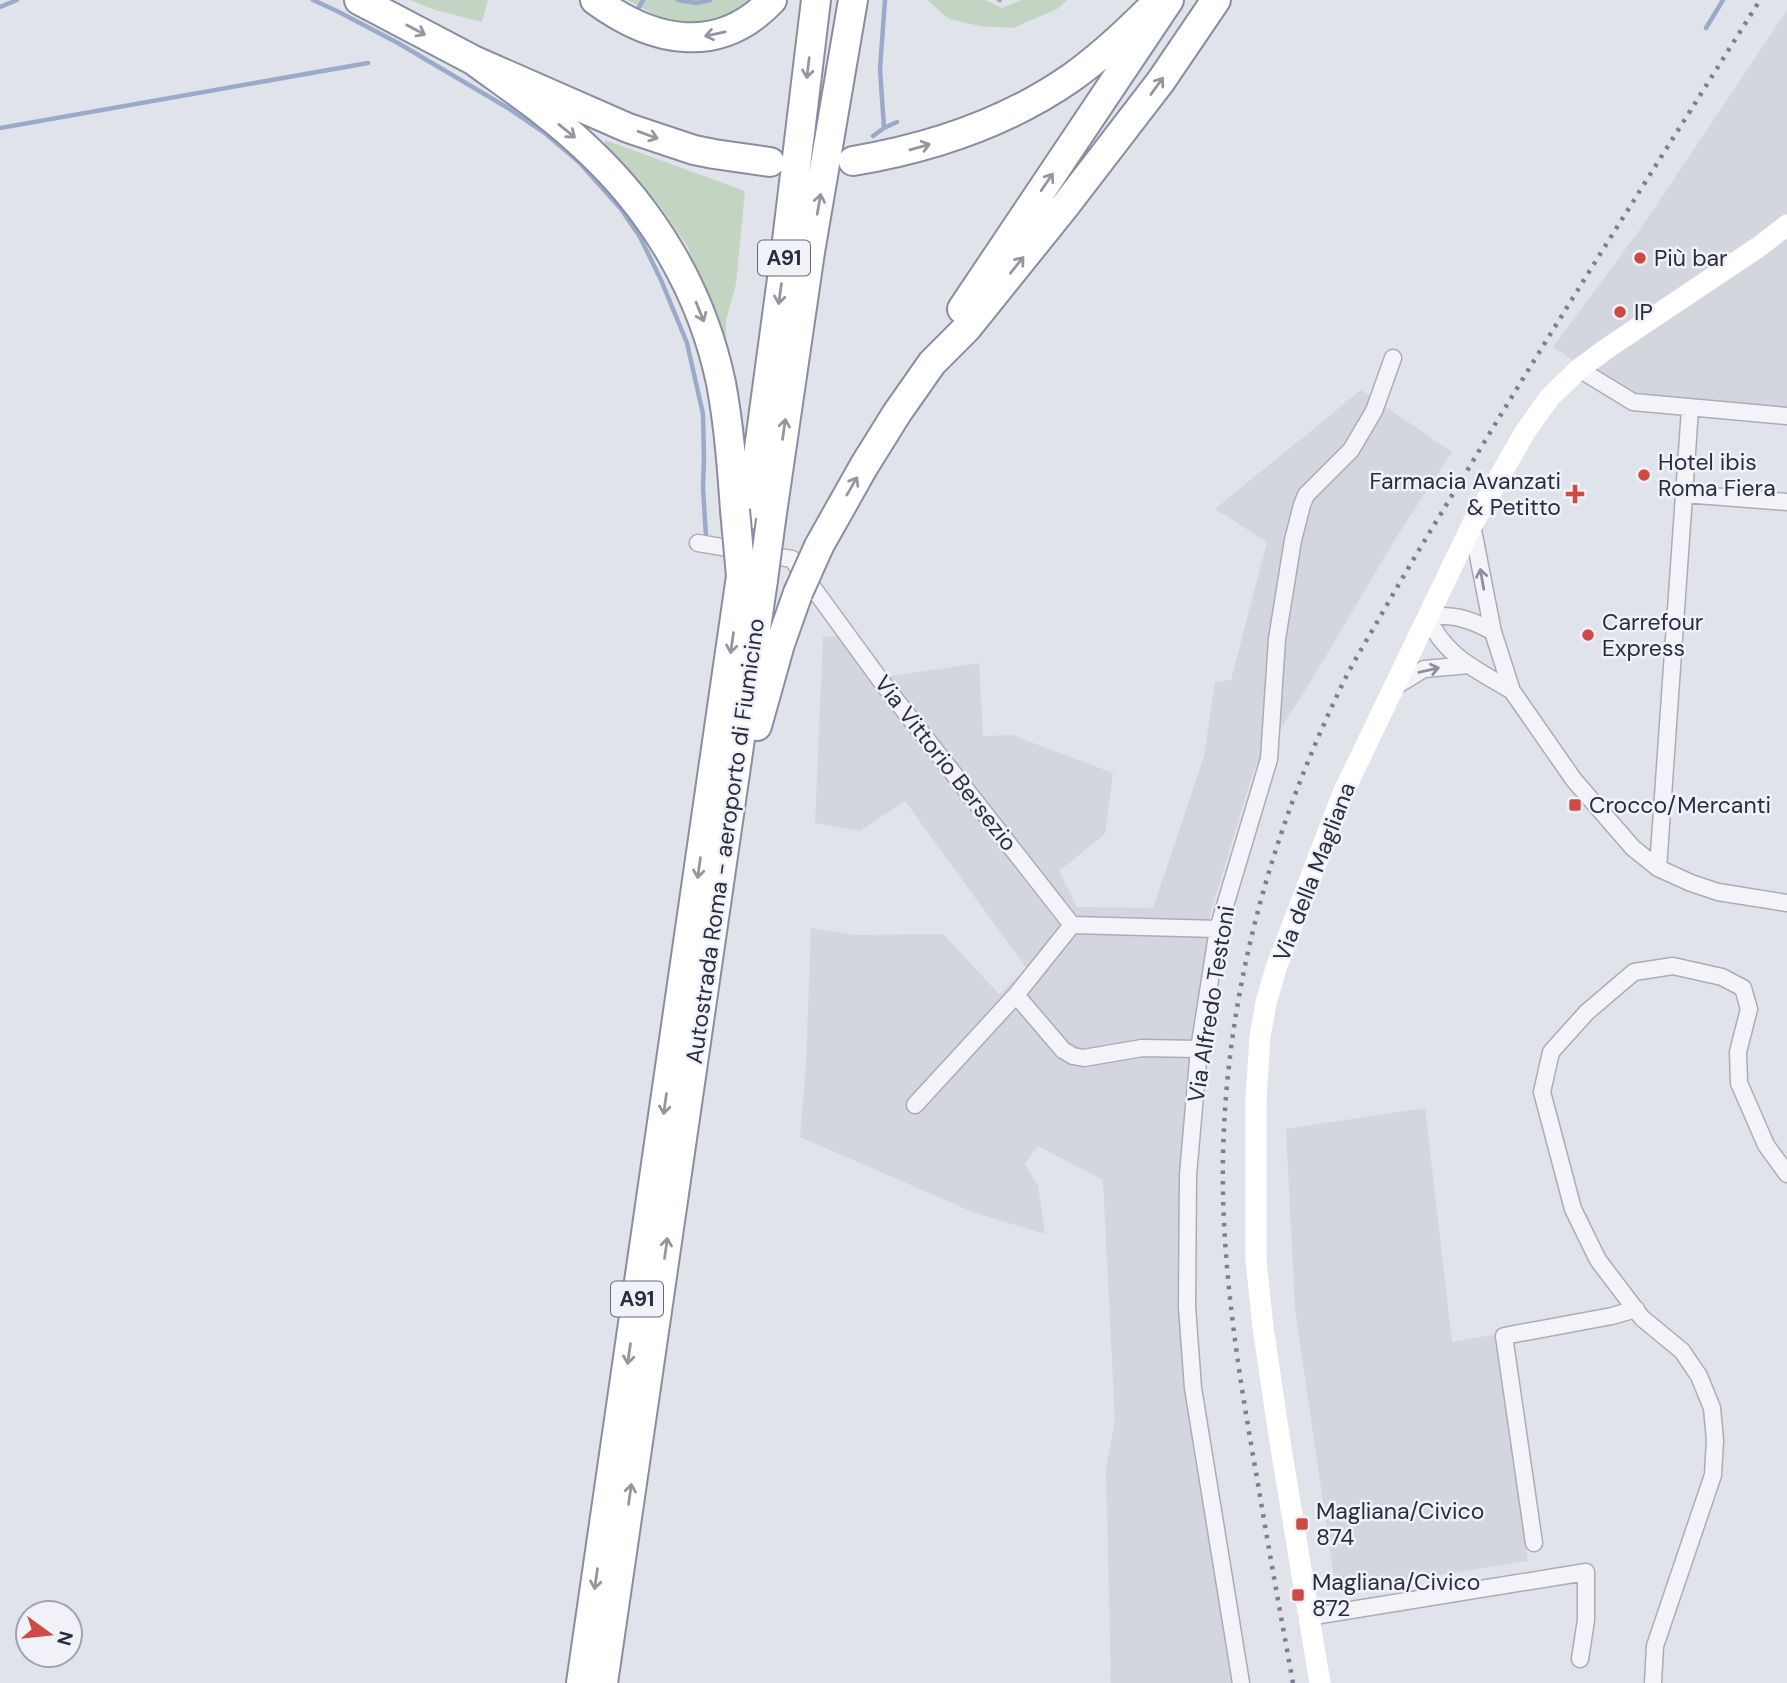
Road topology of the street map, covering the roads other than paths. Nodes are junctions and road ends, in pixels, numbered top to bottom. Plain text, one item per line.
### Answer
1 (359, 0) edge
2 (595, 0) edge
3 (772, 0) edge
4 (816, 0) edge
5 (853, 0) edge
6 (1159, 0) edge
7 (1169, 0) edge
8 (1216, 0) edge
9 (473, 60) junction
10 (853, 161) dead end
11 (770, 162) dead end
12 (1787, 225) edge
13 (1393, 358) dead end
14 (932, 363) junction
15 (1579, 369) junction
16 (1690, 409) junction
17 (1787, 416) edge
18 (1684, 494) junction
19 (1787, 502) edge
20 (752, 515) junction
21 (1472, 526) junction
22 (698, 543) dead end
23 (752, 578) junction
24 (1427, 616) junction
25 (1460, 617) junction
26 (1493, 632) junction
27 (1445, 646) junction
28 (1469, 665) junction
29 (1393, 688) junction
30 (1512, 691) junction
31 (1658, 868) junction
32 (1787, 903) edge
33 (714, 909) junction
34 (1072, 925) junction
35 (1218, 929) junction
36 (1016, 995) junction
37 (1199, 1049) junction
38 (915, 1105) dead end
39 (1787, 1174) edge
40 (1636, 1309) junction
41 (1534, 1543) dead end
42 (1308, 1616) junction
43 (1580, 1659) dead end
44 (581, 1683) edge
45 (603, 1683) edge
46 (1241, 1683) edge
47 (1320, 1683) edge
48 (1653, 1683) edge

1 -> 9 highway
3 -> 2 highway
4 -> 20 highway, Autostrada Roma - aeroporto di Fiumicino / A91
20 -> 5 highway, Autostrada Roma - aeroporto di Fiumicino / A91
10 -> 6 highway
14 -> 7 highway
14 -> 8 highway
9 -> 11 highway
9 -> 20 highway
12 - 15 main road, Via della Magliana
13 - 35 street, Via Alfredo Testoni
33 -> 14 highway, bridge
15 - 16 street
15 - 21 main road, Via della Magliana
16 - 17 street
16 - 18 street
18 - 19 street
18 - 31 street
20 - 23 highway, Autostrada Roma - aeroporto di Fiumicino / A91, bridge
21 - 24 main road, Via della Magliana
26 -> 21 street
22 - 34 street, Via Vittorio Bersezio
23 - 33 highway, Autostrada Roma - aeroporto di Fiumicino / A91
23 -> 44 highway, Autostrada Roma - aeroporto di Fiumicino / A91
24 - 25 street
24 - 27 street
24 - 29 main road, Via della Magliana
25 - 26 street
25 - 27 street
26 - 30 street
27 - 28 street
29 -> 28 street
28 - 30 street
29 - 42 main road, Via della Magliana
30 - 31 street
31 - 32 street
45 -> 33 highway, Autostrada Roma - aeroporto di Fiumicino / A91
34 - 35 street
34 - 36 street
35 - 37 street, Via Alfredo Testoni
36 - 37 street
36 - 38 street
37 - 46 street, Via Alfredo Testoni
39 - 40 street
40 - 41 street
40 - 48 street
42 - 43 street
42 - 47 main road, Via della Magliana

